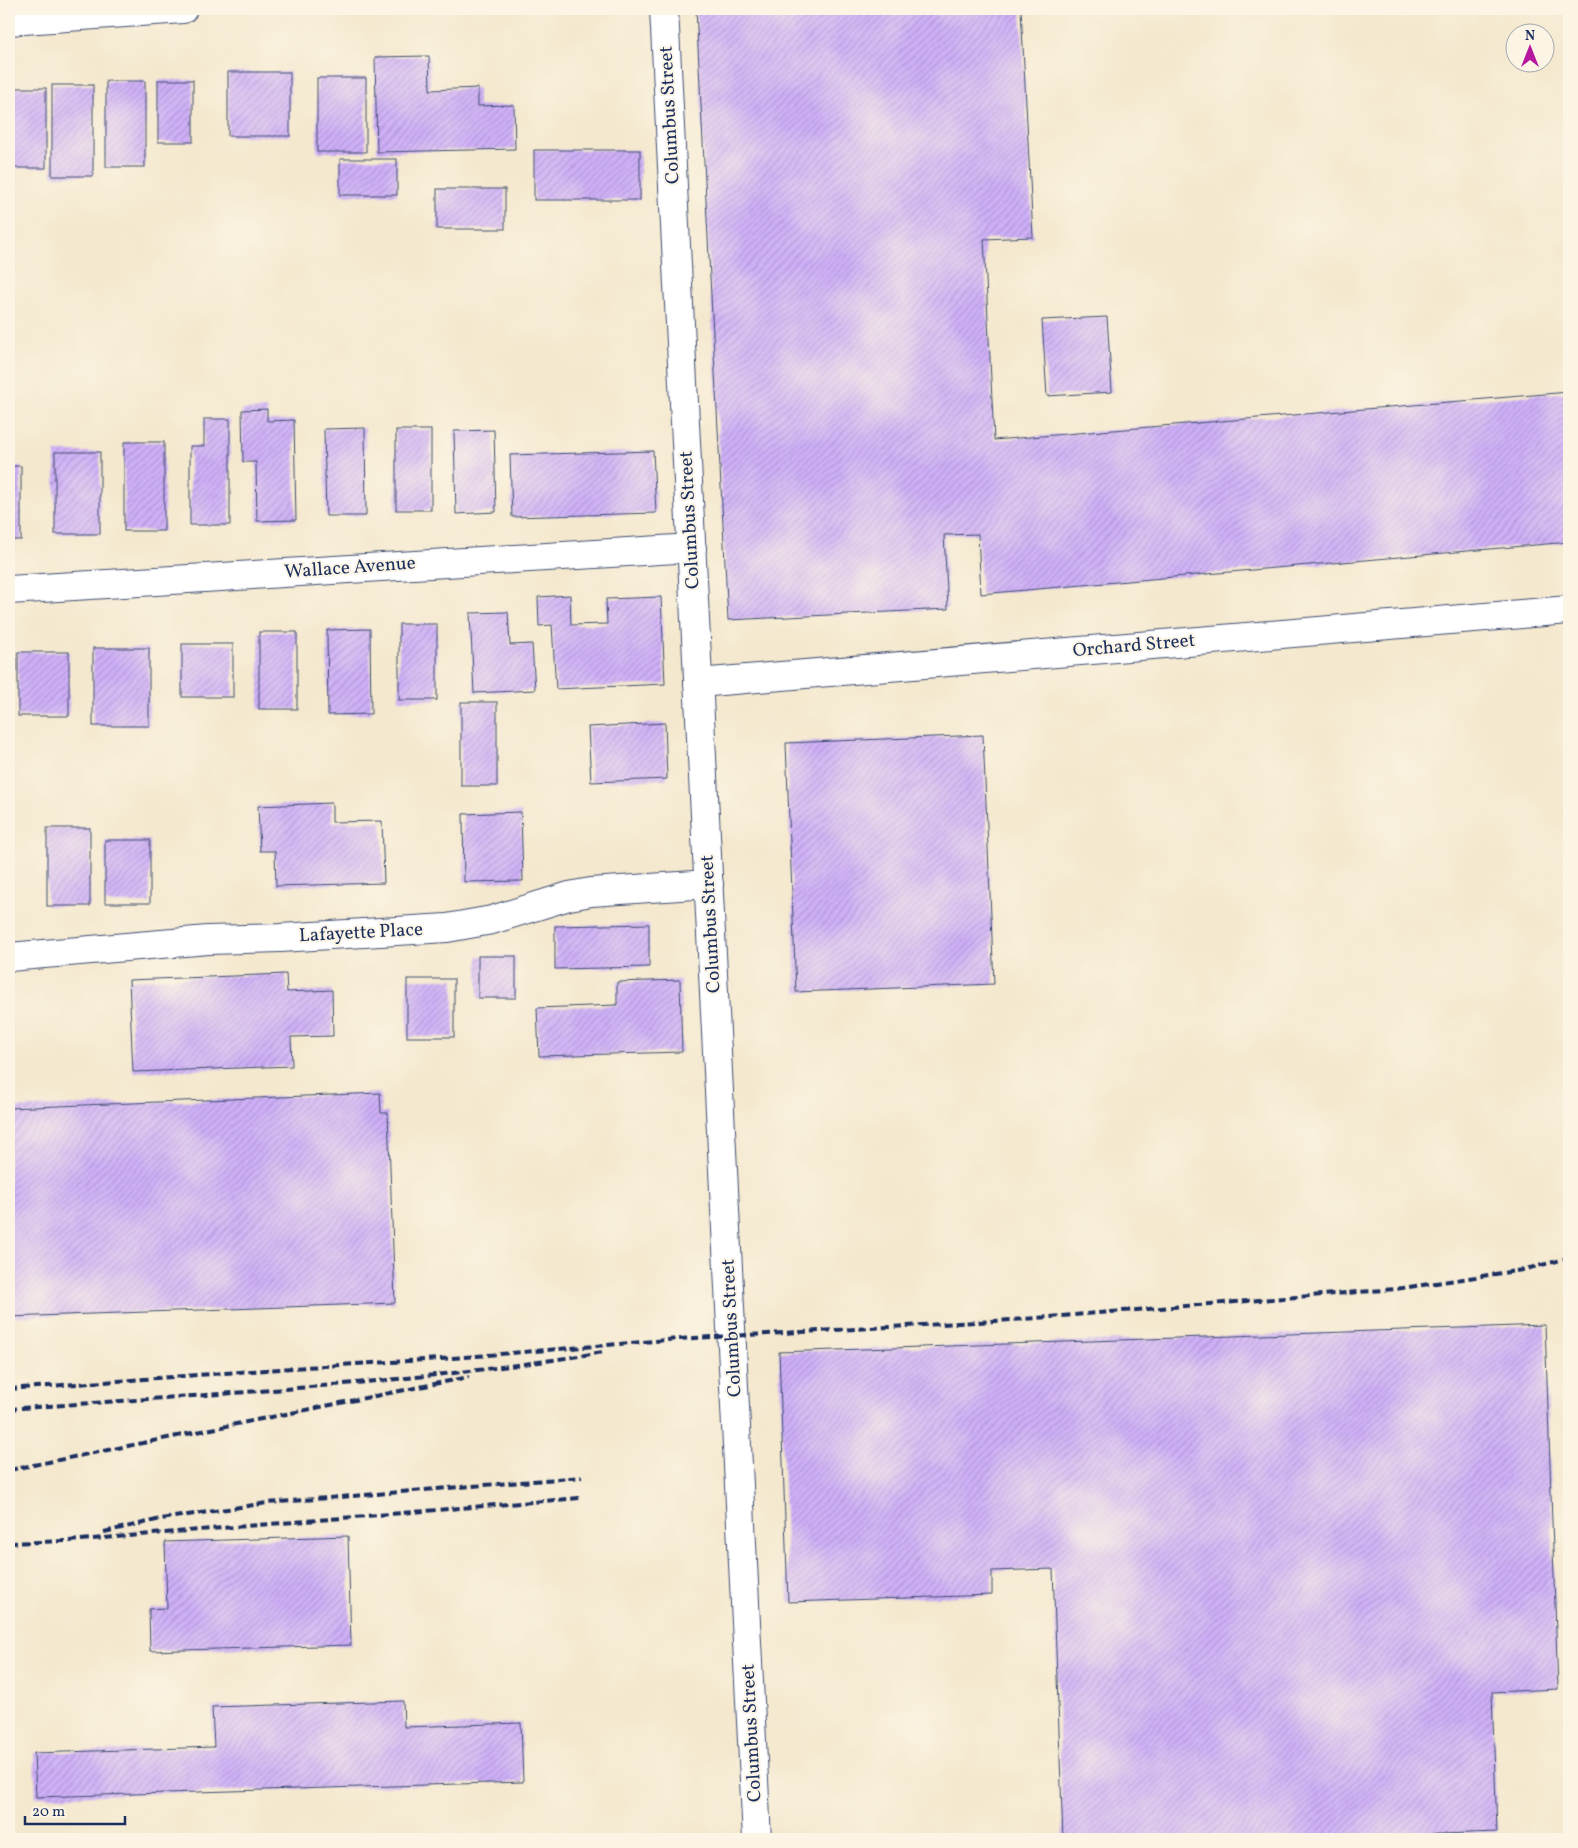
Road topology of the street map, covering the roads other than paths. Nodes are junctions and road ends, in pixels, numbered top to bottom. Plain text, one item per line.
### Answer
1 (183, 9) edge
2 (664, 9) edge
3 (9, 21) edge
4 (692, 548) junction
5 (9, 590) edge
6 (1569, 610) edge
7 (698, 683) junction
8 (709, 884) junction
9 (9, 957) edge
10 (758, 1839) edge

1 - 3 street
2 - 4 street, Columbus Street
4 - 5 street, Wallace Avenue
4 - 7 street, Columbus Street
6 - 7 street, Orchard Street
7 - 8 street, Columbus Street
8 - 9 street, Lafayette Place
8 - 10 street, Columbus Street

